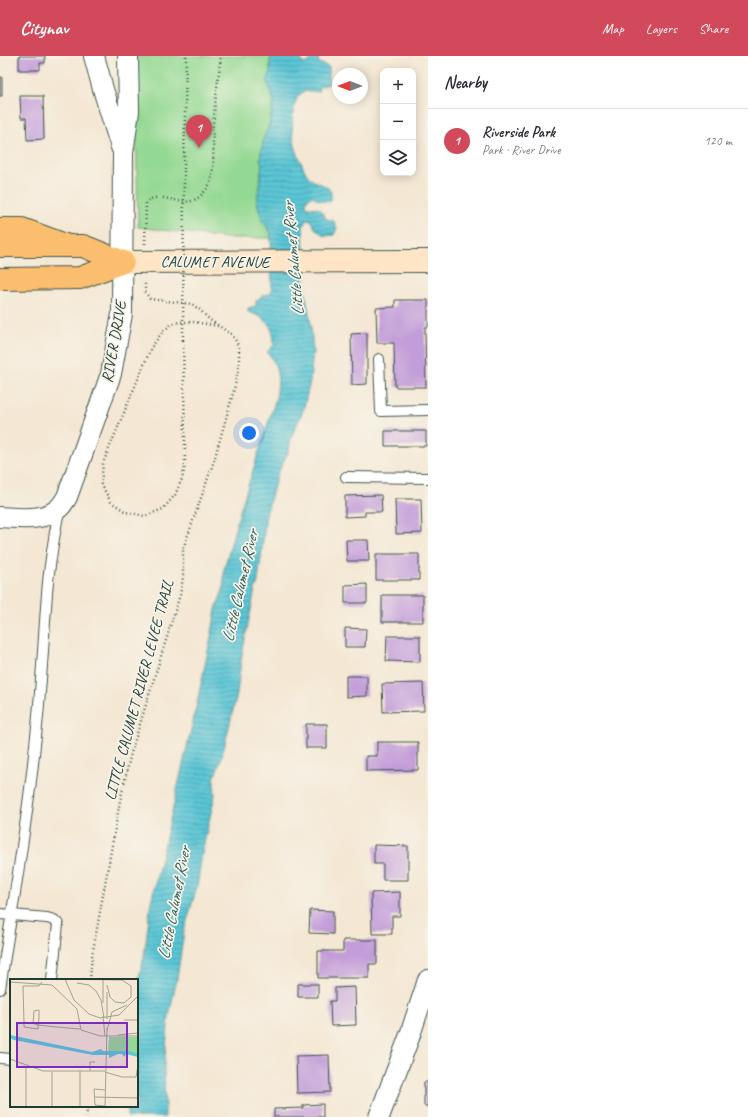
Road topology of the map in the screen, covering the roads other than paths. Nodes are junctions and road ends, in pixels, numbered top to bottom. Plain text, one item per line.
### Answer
1 (94, 56) edge
2 (128, 56) edge
3 (123, 153) junction
4 (0, 228) edge
5 (0, 246) edge
6 (68, 246) junction
7 (428, 261) edge
8 (123, 262) junction
9 (0, 279) edge
10 (379, 359) dead end
11 (428, 410) edge
12 (346, 477) dead end
13 (428, 478) edge
14 (60, 508) junction
15 (0, 518) edge
16 (0, 914) edge
17 (11, 915) junction
18 (2, 963) edge
19 (52, 979) edge
20 (428, 980) edge
21 (0, 989) edge
22 (419, 1035) edge
23 (0, 1058) edge
24 (10, 1059) edge
25 (379, 1117) edge

1 - 3 street, RIVER DRIVE
2 - 3 street, RIVER DRIVE
3 - 8 street, RIVER DRIVE
4 - 6 main road
5 - 6 main road, CALUMET AVENUE
6 - 8 main road, CALUMET AVENUE
7 - 8 main road, CALUMET AVENUE
8 - 9 main road, CALUMET AVENUE
8 - 14 street, RIVER DRIVE
10 - 11 lane
12 - 13 lane
14 - 15 street
14 - 17 lane
16 - 17 lane
17 - 18 lane
17 - 19 lane
18 - 21 lane
20 - 22 street
22 - 25 street
23 - 24 lane

